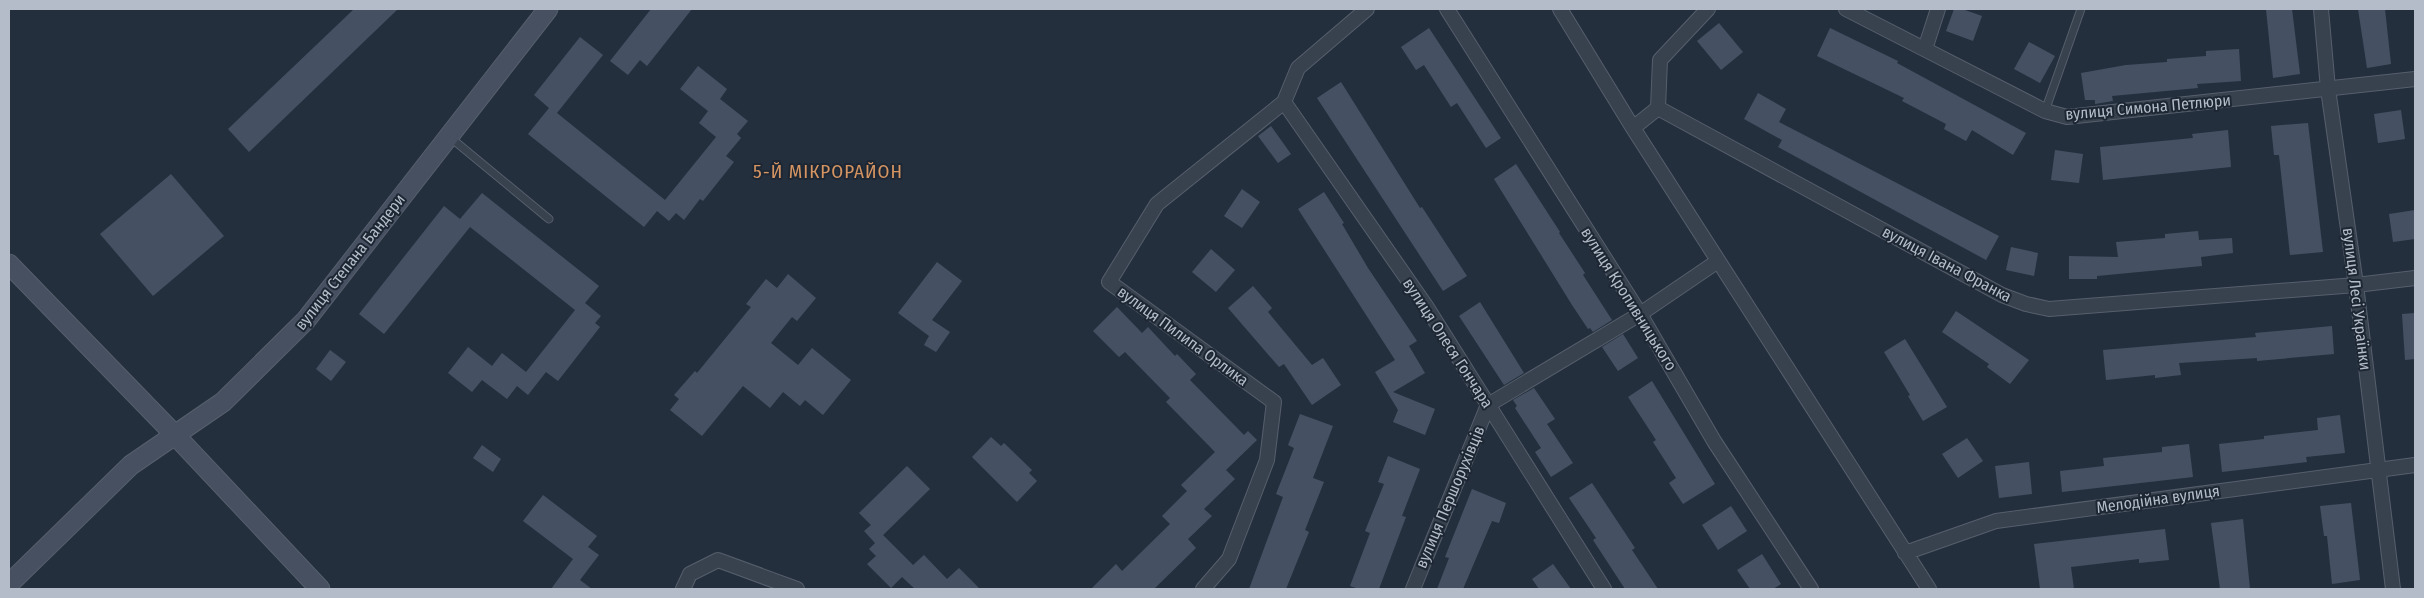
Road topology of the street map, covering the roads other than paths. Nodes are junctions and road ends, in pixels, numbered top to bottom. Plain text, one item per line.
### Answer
1 (548, 9) edge
2 (1368, 9) edge
3 (1447, 9) edge
4 (1560, 9) edge
5 (1708, 9) edge
6 (1846, 9) edge
7 (1938, 9) edge
8 (2081, 9) edge
9 (2322, 9) edge
10 (1925, 49) junction
11 (2415, 79) edge
12 (2328, 89) junction
13 (1284, 102) junction
14 (1658, 108) junction
15 (2045, 111) junction
16 (1633, 128) junction
17 (448, 136) junction
18 (549, 219) dead end
19 (1718, 261) junction
20 (9, 264) edge
21 (2415, 278) edge
22 (2356, 285) junction
23 (1640, 314) junction
24 (1488, 405) junction
25 (175, 435) junction
26 (2415, 465) edge
27 (2378, 470) junction
28 (1905, 553) junction
29 (9, 584) edge
30 (320, 589) edge
31 (683, 589) edge
32 (797, 589) edge
33 (1203, 589) edge
34 (1413, 589) edge
35 (1604, 589) edge
36 (1811, 589) edge
37 (1929, 589) edge
38 (2394, 589) edge

1 - 17 street, вулиця Степана Бандери
2 - 13 street
3 - 23 street, вулиця Кропивницького
4 - 16 street
5 - 14 street
6 - 10 street, вулиця Симона Петлюри
7 - 10 street
8 - 15 lane
9 - 12 street, вулиця Лесі Українки
10 - 15 street, вулиця Симона Петлюри
11 - 12 street, вулиця Симона Петлюри
12 - 15 street, вулиця Симона Петлюри
12 - 22 street, вулиця Лесі Українки
13 - 24 street, вулиця Олеся Гончара
13 - 33 street, вулиця Пилипа Орлика
14 - 16 street
14 - 22 street, вулиця Івана Франка
16 - 19 street
17 - 18 lane
17 - 25 street, вулиця Степана Бандери
19 - 23 street
19 - 28 street
20 - 25 street
21 - 22 street, вулиця Івана Франка
22 - 27 street, вулиця Лесі Українки
23 - 24 street
23 - 36 street, вулиця Кропивницького
24 - 34 street, вулиця Першорухівців
24 - 35 street, вулиця Олеся Гончара
25 - 29 street, вулиця Степана Бандери
25 - 30 street
26 - 27 street, Мелодійна вулиця
27 - 28 street, Мелодійна вулиця
27 - 38 street, вулиця Лесі Українки
28 - 37 street
31 - 32 street

